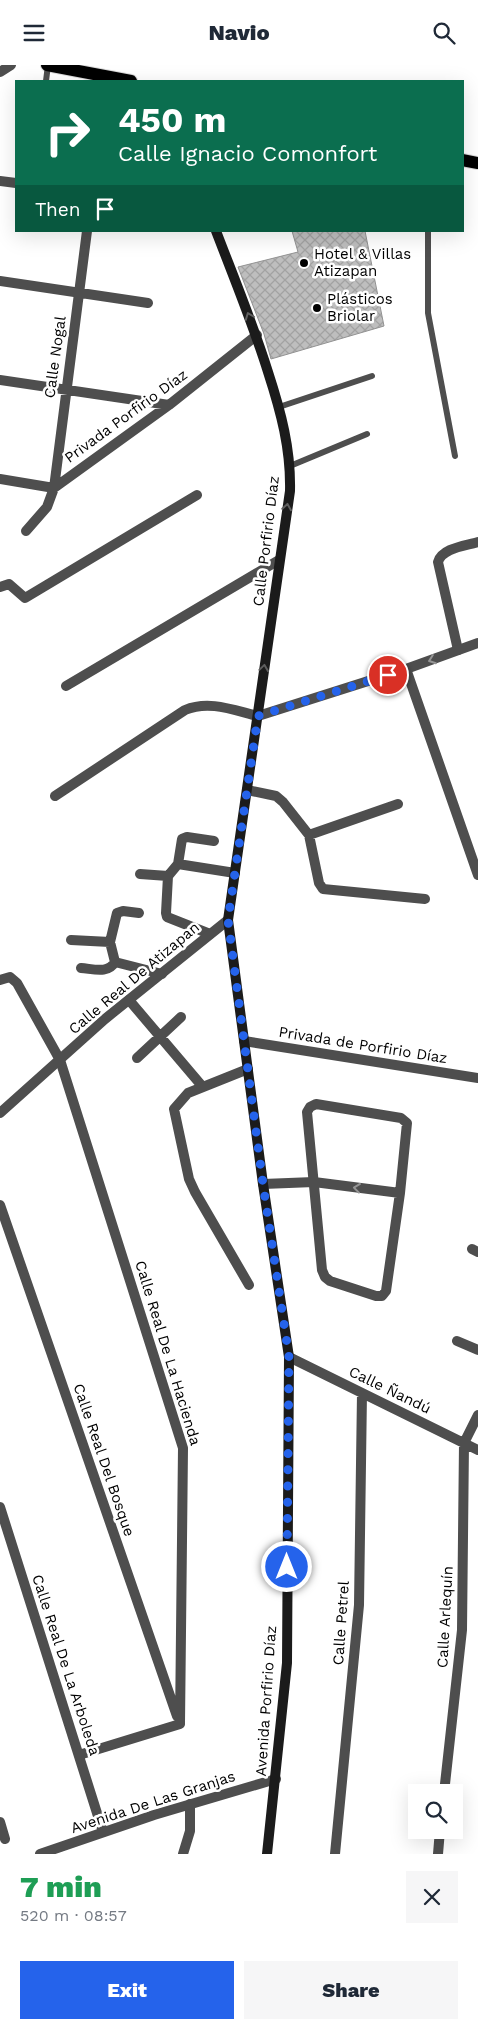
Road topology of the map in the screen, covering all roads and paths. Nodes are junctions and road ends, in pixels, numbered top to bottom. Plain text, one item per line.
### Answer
1 (12, 65) edge
2 (48, 65) edge
3 (0, 72) edge
4 (108, 79) edge
5 (46, 80) edge
6 (464, 160) edge
7 (478, 163) edge
8 (0, 181) edge
9 (15, 183) edge
10 (87, 232) edge
11 (216, 232) edge
12 (428, 232) edge
13 (0, 281) edge
14 (80, 292) junction
15 (148, 303) dead end
16 (256, 335) junction
17 (372, 376) dead end
18 (0, 380) edge
19 (66, 389) junction
20 (169, 405) junction
21 (279, 407) junction
22 (367, 434) dead end
23 (455, 455) dead end
24 (290, 466) junction
25 (0, 479) edge
26 (54, 488) junction
27 (197, 495) dead end
28 (26, 531) dead end
29 (478, 542) edge
30 (279, 560) junction
31 (0, 587) edge
32 (478, 643) edge
33 (458, 650) junction
34 (406, 669) junction
35 (66, 685) dead end
36 (258, 716) junction
37 (247, 790) junction
38 (56, 796) dead end
39 (398, 804) dead end
40 (309, 835) junction
41 (214, 841) dead end
42 (476, 862) edge
43 (178, 865) junction
44 (235, 873) junction
45 (140, 874) dead end
46 (478, 875) edge
47 (168, 876) junction
48 (425, 899) dead end
49 (139, 913) dead end
50 (228, 920) junction
51 (210, 935) junction
52 (71, 940) dead end
53 (110, 942) junction
54 (115, 962) junction
55 (81, 968) dead end
56 (162, 974) junction
57 (0, 980) edge
58 (129, 1000) junction
59 (181, 1017) dead end
60 (161, 1035) junction
61 (244, 1041) junction
62 (137, 1057) dead end
63 (60, 1061) junction
64 (248, 1069) junction
65 (478, 1078) edge
66 (202, 1086) junction
67 (0, 1113) edge
68 (314, 1182) junction
69 (263, 1184) junction
70 (400, 1193) junction
71 (0, 1205) edge
72 (248, 1285) dead end
73 (457, 1341) dead end
74 (478, 1350) edge
75 (289, 1357) junction
76 (362, 1393) junction
77 (478, 1415) edge
78 (464, 1443) junction
79 (478, 1450) edge
80 (0, 1507) edge
81 (180, 1724) junction
82 (80, 1755) junction
83 (276, 1779) junction
84 (445, 1784) edge
85 (190, 1804) junction
86 (0, 1822) edge
87 (103, 1832) junction
88 (5, 1839) dead end
89 (439, 1839) edge
90 (40, 1854) edge
91 (183, 1854) edge
92 (267, 1854) edge
93 (335, 1854) edge
94 (438, 1854) edge

1 - 3 street
2 - 4 main road
2 - 5 lane
6 - 7 main road
8 - 9 street
10 - 14 street, Calle Nogal
16 -> 11 main road, Calle Porfirio Díaz
12 - 23 lane
13 - 14 street
14 - 15 street
14 - 19 street, Calle Nogal
16 - 20 street, Privada Porfirio Díaz
16 - 21 main road, Calle Porfirio Díaz
17 - 21 lane
18 - 19 street
19 - 20 street
19 - 26 street, Calle Nogal
20 - 26 street, Privada Porfirio Díaz
21 - 24 main road, Calle Porfirio Díaz
22 - 24 lane
30 -> 24 main road, Calle Porfirio Díaz
25 - 26 street
26 - 28 street, Privada Porfirio Díaz
27 - 31 street
29 - 33 street
30 - 35 street
36 -> 30 main road, Calle Porfirio Díaz
32 - 33 street
33 -> 34 street
34 - 36 street
34 - 42 street
36 - 37 main road, Avenida Porfirio Díaz
36 - 38 street
37 - 40 street
37 - 44 main road, Avenida Porfirio Díaz
39 - 40 street
40 - 48 street
41 - 43 street
42 - 46 street
43 - 44 street
43 - 47 street
44 - 50 main road, Avenida Porfirio Díaz
45 - 47 street
47 - 51 street
49 - 53 street
50 - 51 street, Calle Real De Atizapan
50 - 61 main road, Avenida Porfirio Díaz
51 - 56 street, Calle Real De Atizapan
52 - 53 street
53 - 54 street
54 - 55 street
54 - 56 street
56 - 58 street, Calle Real De Atizapan
57 - 63 street, Calle Real De La Hacienda
58 - 60 street
58 - 63 street, Calle Real De Atizapan
59 - 60 street
60 - 62 street
60 - 66 street
61 - 64 main road, Avenida Porfirio Díaz
61 - 65 street, Privada de Porfirio Díaz
63 - 67 street, Calle Real De Atizapan
63 - 81 street, Calle Real De La Hacienda
64 - 66 street
64 - 69 main road, Avenida Porfirio Díaz
66 - 72 street
68 - 69 street
70 -> 68 street
68 - 70 street
68 - 70 street
69 - 75 main road, Avenida Porfirio Díaz
71 - 81 street, Calle Real Del Bosque
73 - 74 street
75 - 76 street, Calle Ñandú
75 - 83 main road, Avenida Porfirio Díaz
76 - 78 street, Calle Ñandú
76 - 93 street, Calle Petrel
77 - 78 street
78 - 79 street, Calle Ñandú
78 - 84 street, Calle Arlequín
80 - 82 street, Calle Real De La Arboleda
81 - 82 street
82 - 87 street, Calle Real De La Arboleda
83 - 85 street, Avenida De Las Granjas
83 - 92 main road, Avenida Porfirio Díaz
85 - 87 street, Avenida De Las Granjas
85 - 91 street
86 - 88 street
87 - 90 street, Avenida De Las Granjas
89 - 94 street

